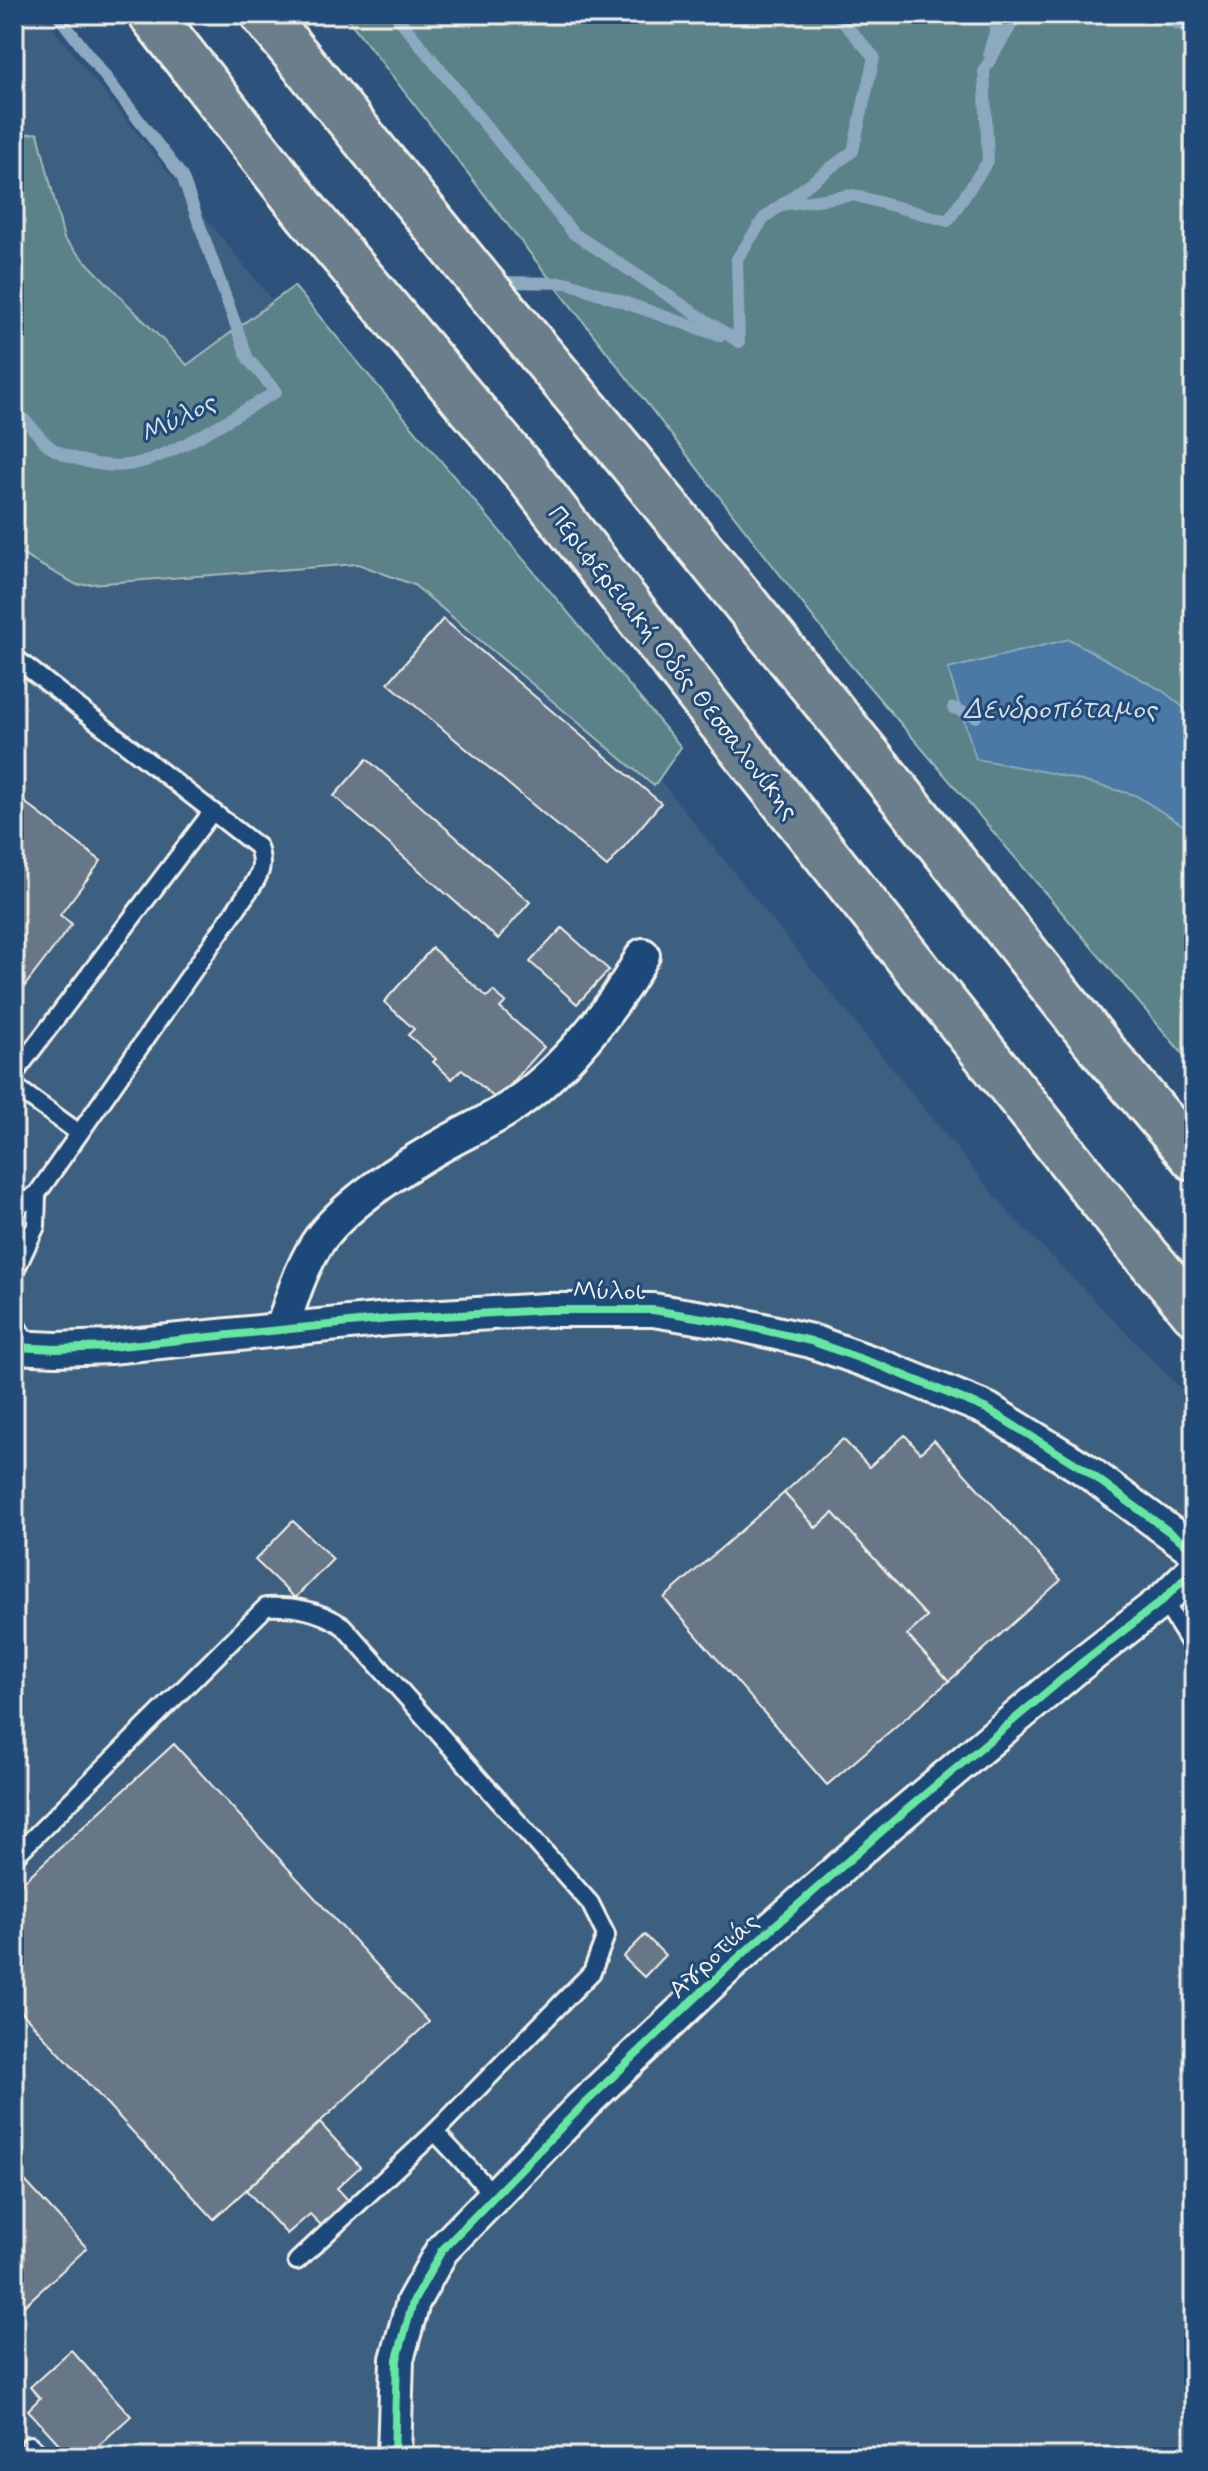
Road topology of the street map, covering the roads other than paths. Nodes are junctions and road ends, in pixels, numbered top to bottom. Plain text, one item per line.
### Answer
1 (151, 14) edge
2 (263, 14) edge
3 (14, 657) edge
4 (212, 812) junction
5 (643, 955) dead end
6 (14, 1074) edge
7 (14, 1086) edge
8 (79, 1133) junction
9 (1194, 1158) edge
10 (37, 1194) junction
11 (14, 1209) edge
12 (14, 1273) edge
13 (1194, 1312) edge
14 (282, 1329) junction
15 (19, 1339) edge
16 (1194, 1550) edge
17 (1194, 1569) edge
18 (1163, 1600) junction
19 (1194, 1649) edge
20 (14, 1857) edge
21 (435, 2132) junction
22 (494, 2195) junction
23 (297, 2261) dead end
24 (394, 2457) edge

1 - 13 highway, Περιφερειακή Οδός Θεσσαλονίκης
2 - 9 highway
3 - 4 lane
4 - 6 lane
4 - 8 lane
5 - 14 street
7 - 8 lane
8 - 10 lane
10 - 11 lane
10 - 12 lane
14 - 15 street, Μύλοι
14 - 16 street, Μύλοι
17 - 18 street, Αγροτιάς
18 - 19 lane
18 - 22 street, Αγροτιάς
20 - 21 lane
21 - 22 lane
21 - 23 lane
22 - 24 street, Αγροτιάς

